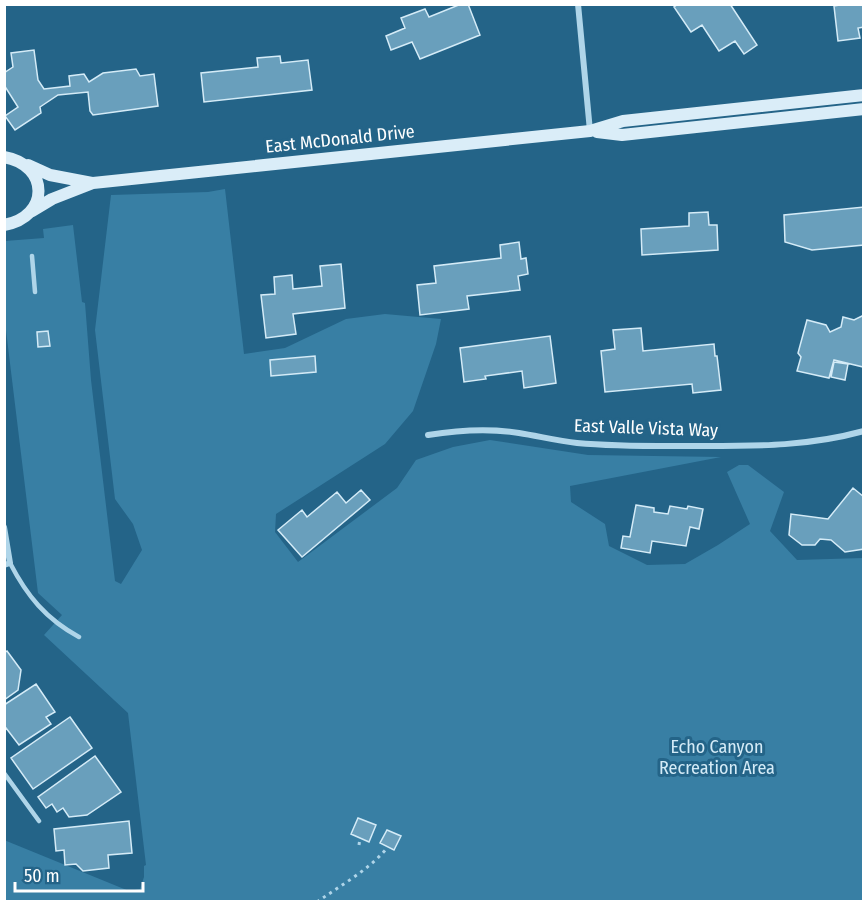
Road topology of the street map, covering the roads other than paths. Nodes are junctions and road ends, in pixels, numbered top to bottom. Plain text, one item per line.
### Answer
1 (578, 4) edge
2 (864, 95) edge
3 (864, 109) edge
4 (718, 117) junction
5 (590, 131) junction
6 (4, 157) edge
7 (22, 162) junction
8 (93, 183) junction
9 (33, 211) junction
10 (4, 225) edge
11 (32, 256) dead end
12 (36, 292) dead end
13 (864, 431) edge
14 (428, 435) dead end
15 (4, 527) edge
16 (5, 533) edge
17 (7, 564) edge
18 (79, 637) dead end
19 (4, 773) edge
20 (39, 821) dead end

1 - 5 street
2 - 4 street, East McDonald Drive
3 - 4 street, East McDonald Drive
4 - 5 street, East McDonald Drive
5 - 8 street, East McDonald Drive
6 - 7 street, East McDonald Drive
7 - 8 street, East McDonald Drive
7 - 9 street
8 - 9 street, East McDonald Drive
9 - 10 street, East McDonald Drive
11 - 12 lane
13 - 14 street, East Valle Vista Way
15 - 16 street
16 - 17 street
17 - 18 lane
19 - 20 lane

